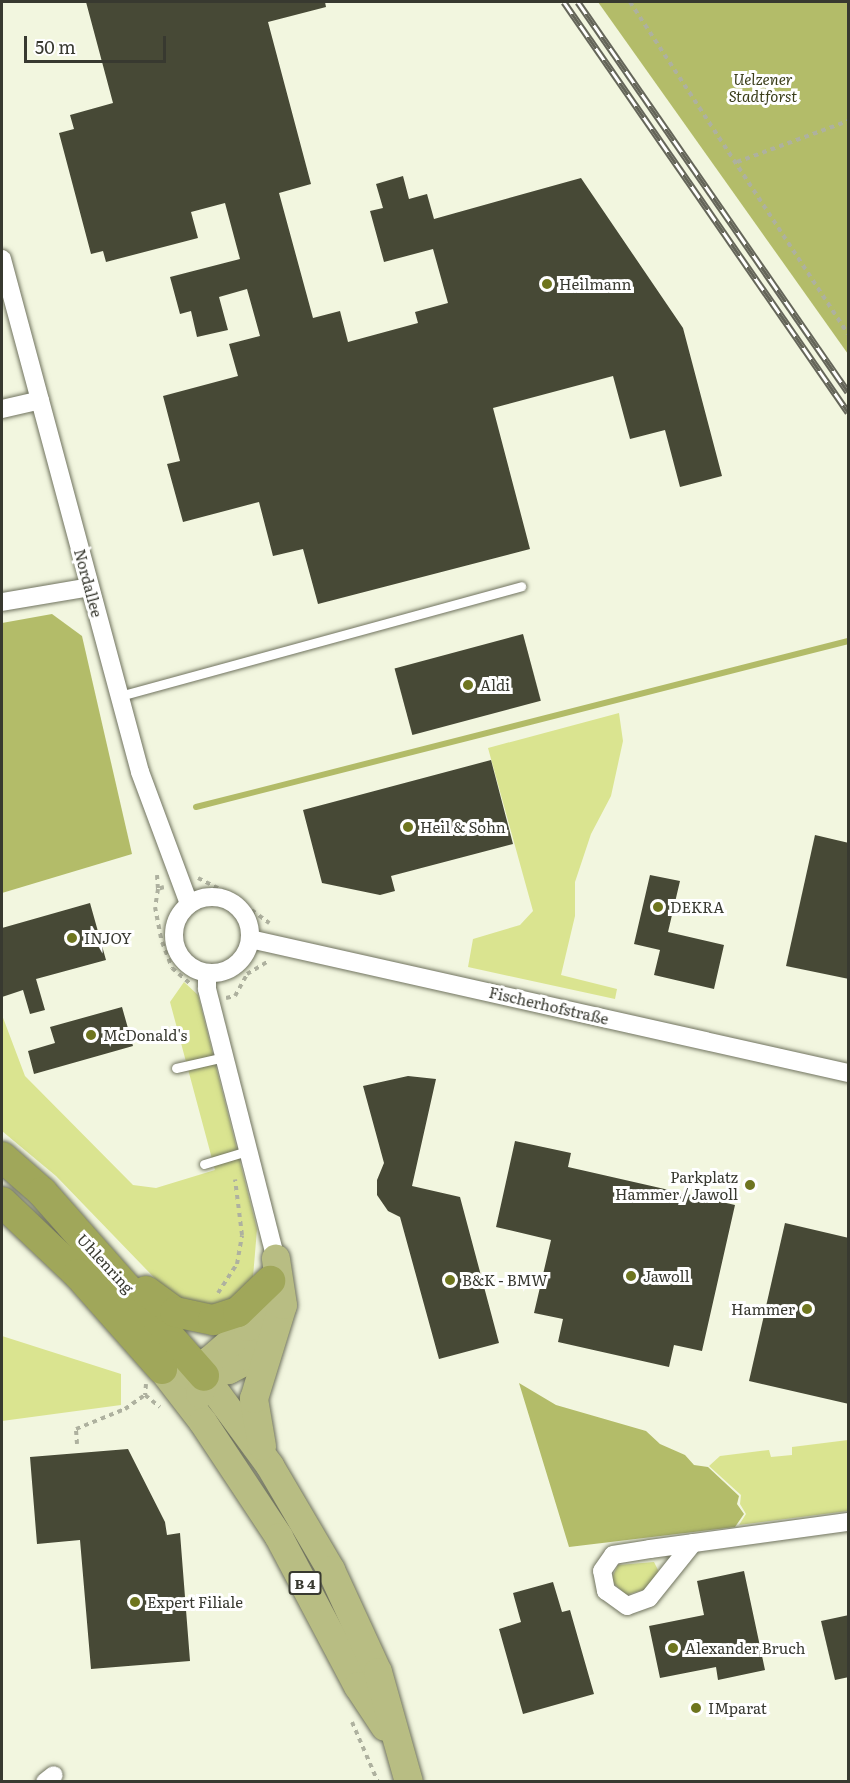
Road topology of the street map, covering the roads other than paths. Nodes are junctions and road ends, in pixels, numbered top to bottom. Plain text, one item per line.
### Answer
1 (2, 259) edge
2 (40, 400) junction
3 (2, 409) edge
4 (521, 586) dead end
5 (90, 587) junction
6 (2, 602) edge
7 (120, 696) junction
8 (189, 904) junction
9 (250, 939) junction
10 (207, 973) junction
11 (224, 1057) junction
12 (176, 1068) dead end
13 (849, 1073) edge
14 (247, 1151) junction
15 (2, 1157) edge
16 (204, 1164) dead end
17 (42, 1192) junction
18 (2, 1203) edge
19 (273, 1270) junction
20 (271, 1339) junction
21 (162, 1369) junction
22 (204, 1376) junction
23 (202, 1422) junction
24 (270, 1466) junction
25 (849, 1522) edge
26 (693, 1543) junction
27 (399, 1749) junction
28 (409, 1782) edge

1 - 2 street, Nordallee
2 - 3 street
2 - 5 street, Nordallee
4 - 7 lane
5 - 6 street
5 - 7 street, Nordallee
7 - 8 street, Nordallee
8 - 9 street
8 - 10 street
9 - 10 street
9 - 13 street, Fischerhofstraße
10 - 11 street
11 - 12 lane
11 - 14 street
14 - 16 lane
14 - 19 street
15 - 17 highway, Uhlenring / B 4
17 - 19 highway
17 - 22 highway, Uhlenring / B 4
18 - 21 highway, Uhlenring / B 4
19 - 20 main road
19 - 22 main road
20 - 22 main road
20 - 24 main road
21 - 22 main road
21 - 23 main road, B 4
22 - 23 main road
22 - 24 main road, B 4
23 - 27 main road, B 4
24 - 27 main road, B 4
25 - 26 street
26 - 26 street
27 - 28 main road, B 4

